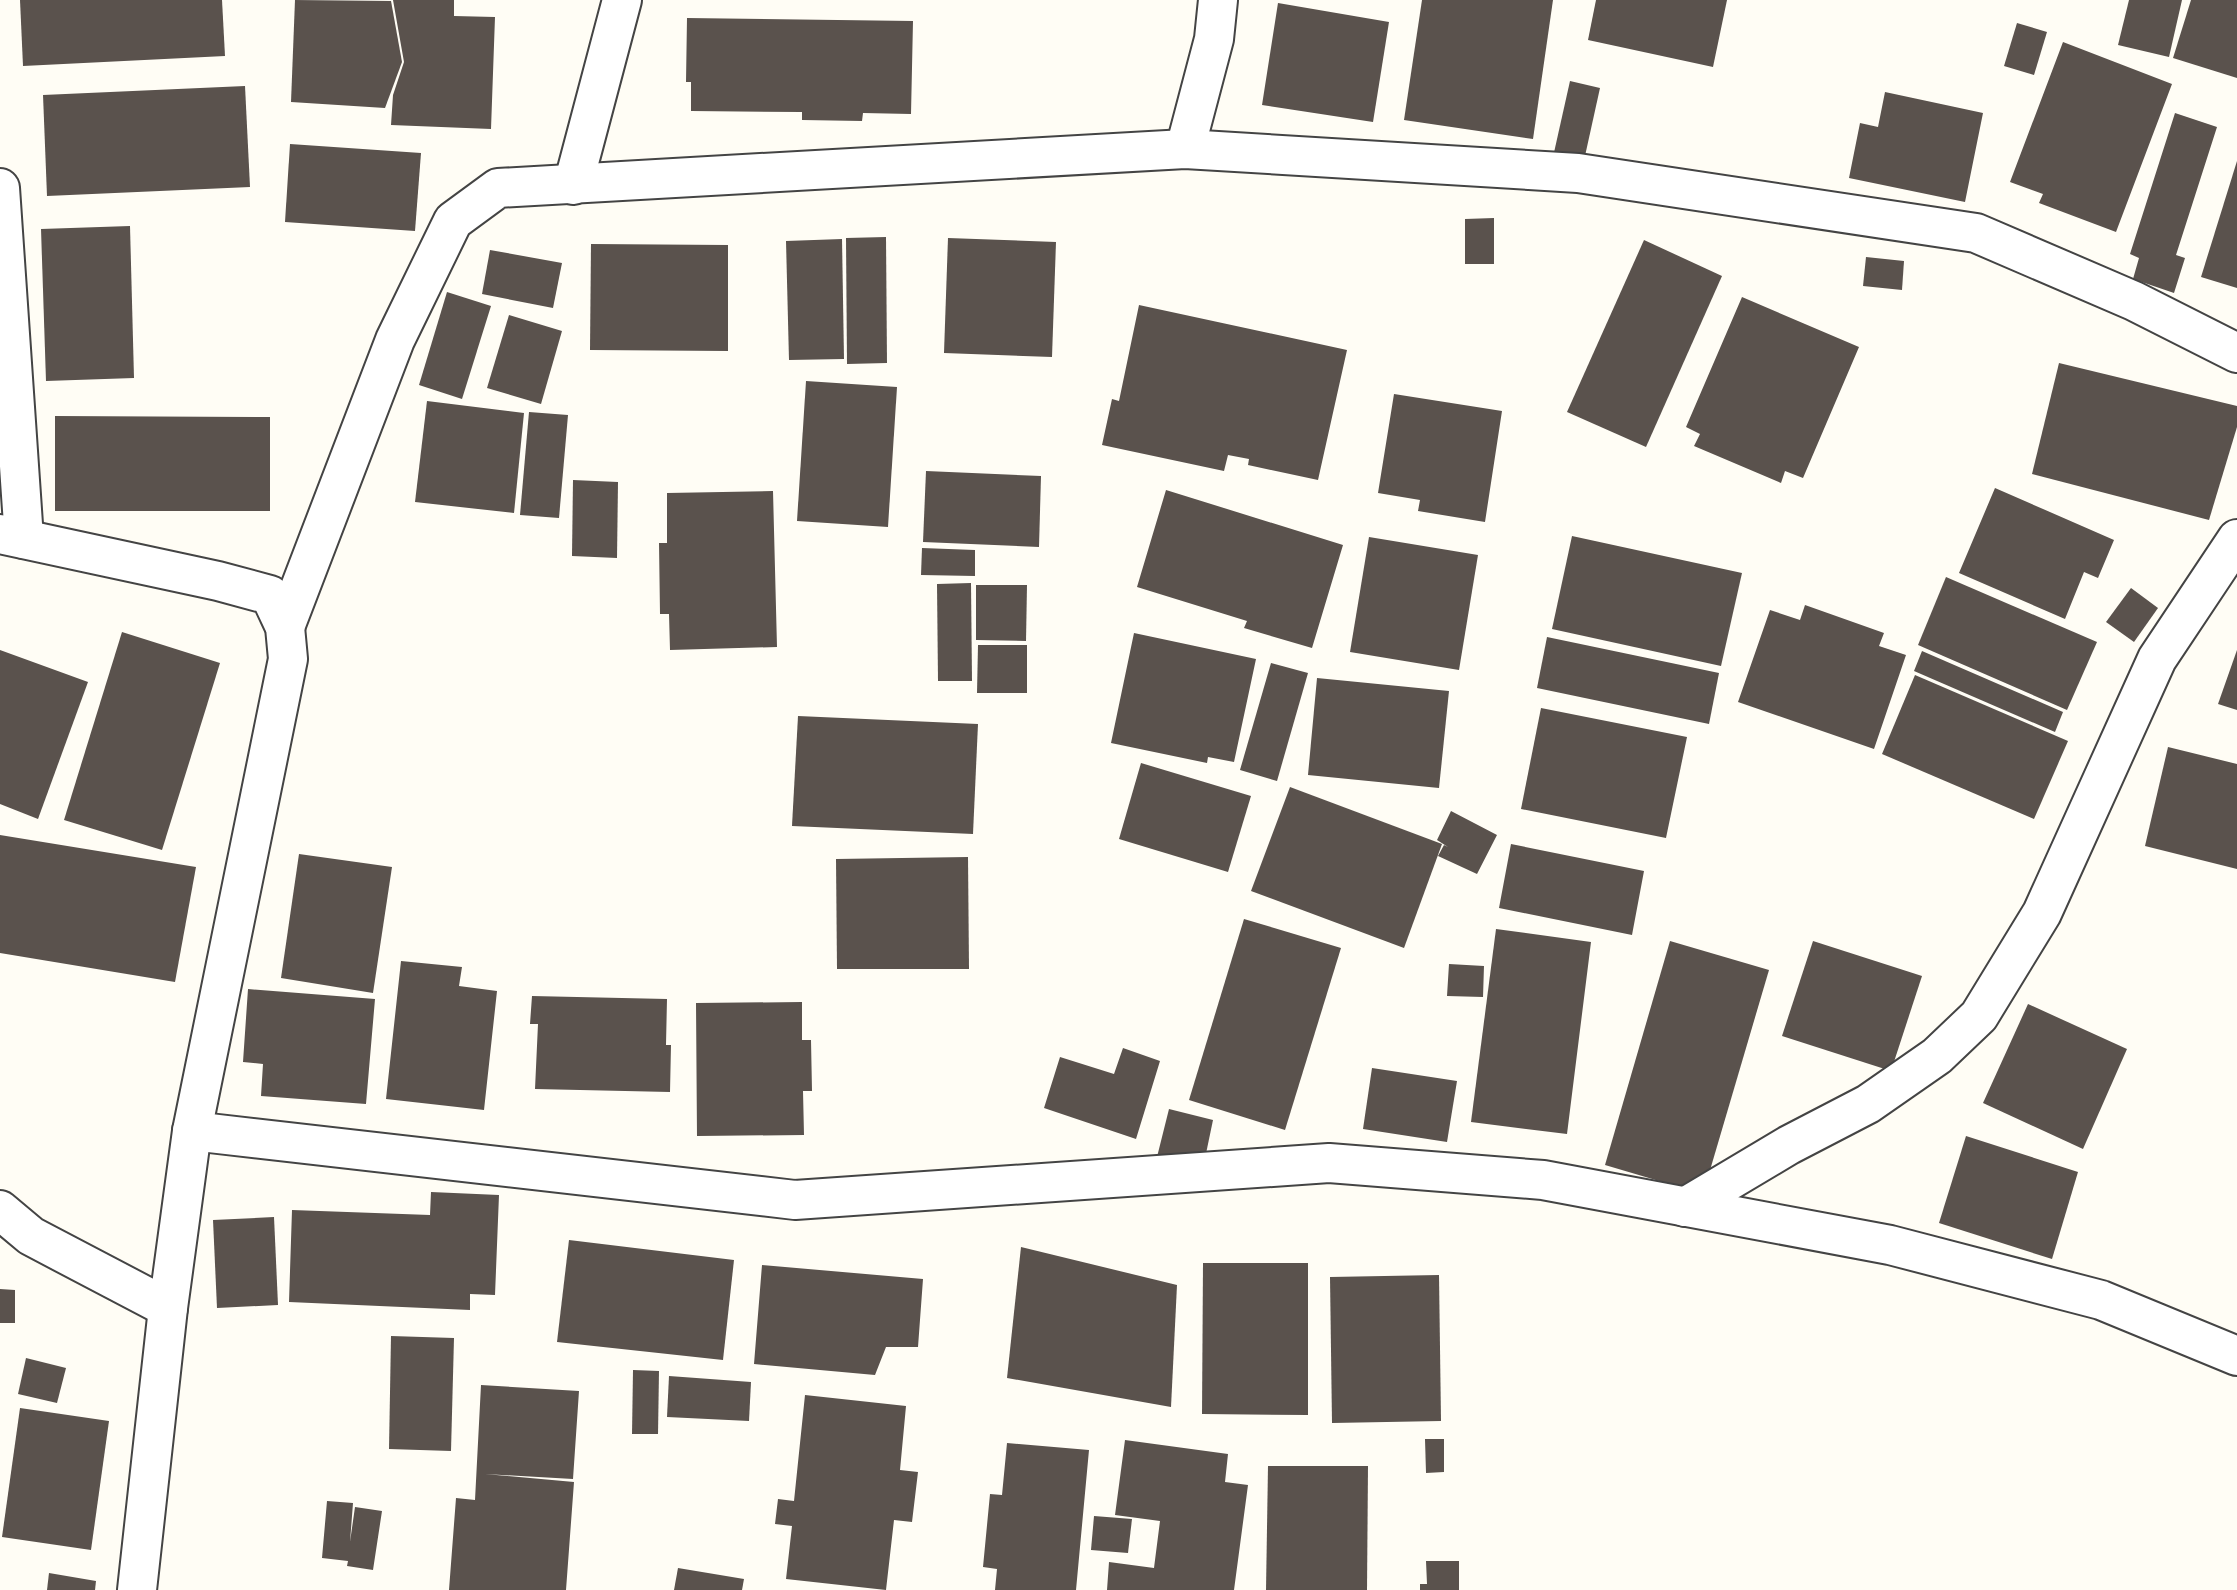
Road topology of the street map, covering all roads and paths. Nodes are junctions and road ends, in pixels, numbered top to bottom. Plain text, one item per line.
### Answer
1 (622, 0) edge
2 (1218, 0) edge
3 (1185, 149) junction
4 (573, 185) junction
5 (0, 188) edge
6 (2237, 353) edge
7 (12, 536) edge
8 (2237, 539) edge
9 (285, 627) junction
10 (192, 1131) junction
11 (1685, 1206) junction
12 (0, 1210) edge
13 (168, 1308) junction
14 (2237, 1356) edge
15 (137, 1590) edge

1 - 4 street
2 - 3 street
3 - 4 street
3 - 6 street
4 - 9 street
5 - 7 street
7 - 9 street
8 - 11 street
9 - 10 street
10 - 11 street
10 - 13 street
11 - 14 street
12 - 13 street
13 - 15 street

